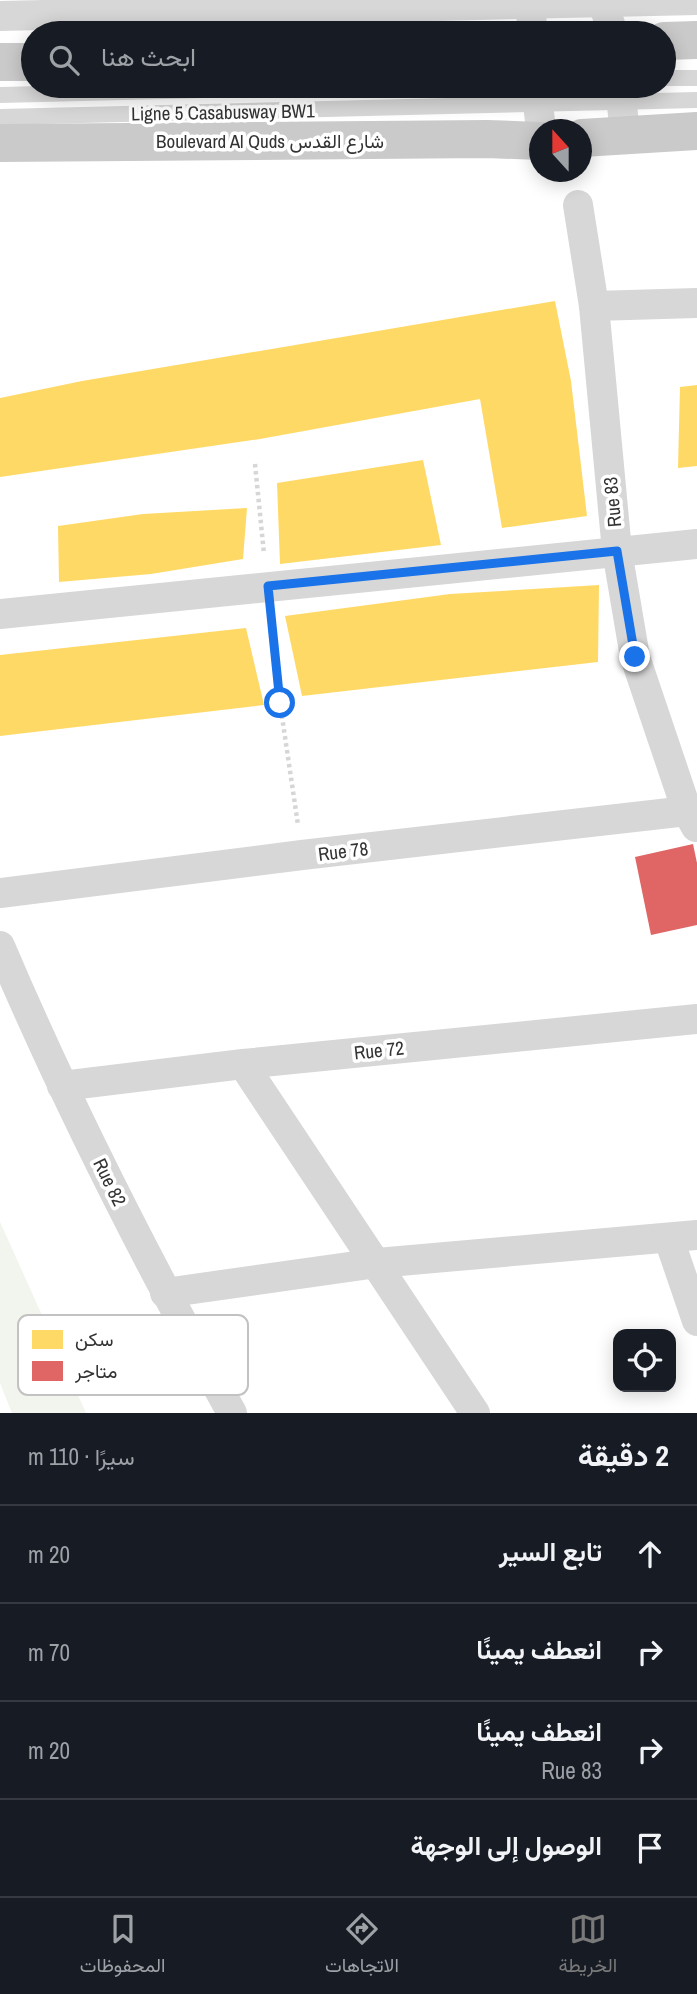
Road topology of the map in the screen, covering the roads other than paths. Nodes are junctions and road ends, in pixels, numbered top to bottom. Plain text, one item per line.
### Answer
1 (603, 1) edge
2 (697, 1) edge
3 (533, 12) edge
4 (0, 16) edge
5 (609, 21) edge
6 (697, 40) edge
7 (676, 41) edge
8 (0, 62) edge
9 (21, 62) edge
10 (676, 78) edge
11 (697, 78) edge
12 (21, 94) edge
13 (0, 95) edge
14 (697, 100) edge
15 (623, 107) edge
16 (539, 115) edge
17 (592, 130) edge
18 (697, 131) edge
19 (1, 137) edge
20 (578, 205) dead end
21 (697, 303) edge
22 (594, 306) junction
23 (697, 544) edge
24 (617, 551) junction
25 (0, 614) edge
26 (692, 820) edge
27 (0, 893) edge
28 (0, 946) edge
29 (697, 1018) edge
30 (243, 1064) junction
31 (62, 1086) junction
32 (683, 1237) edge
33 (377, 1263) junction
34 (165, 1293) junction
35 (177, 1315) edge
36 (697, 1321) edge
37 (222, 1395) edge
38 (232, 1413) edge
39 (475, 1413) edge

1 - 2 street
1 - 3 street
1 - 5 street
3 - 4 street
6 - 7 main road
8 - 9 main road
10 - 11 lane
12 - 13 lane, Ligne 5 Casabusway BW1
14 - 15 lane
15 - 16 lane
15 - 17 main road
15 - 18 main road
16 - 19 main road, Boulevard Al Quds شارع القدس
20 - 22 street, Rue 83
21 - 22 street
22 - 24 street, Rue 83
23 - 24 street
24 - 25 street
24 - 26 street, Rue 83
26 - 27 street, Rue 78
28 - 31 street, Rue 82
29 - 30 street, Rue 72
30 - 31 street, Rue 72
30 - 33 street
31 - 34 street, Rue 82
32 - 33 street
32 - 36 street
33 - 34 street
33 - 39 street
34 - 35 street, Rue 82
37 - 38 street, Rue 82

